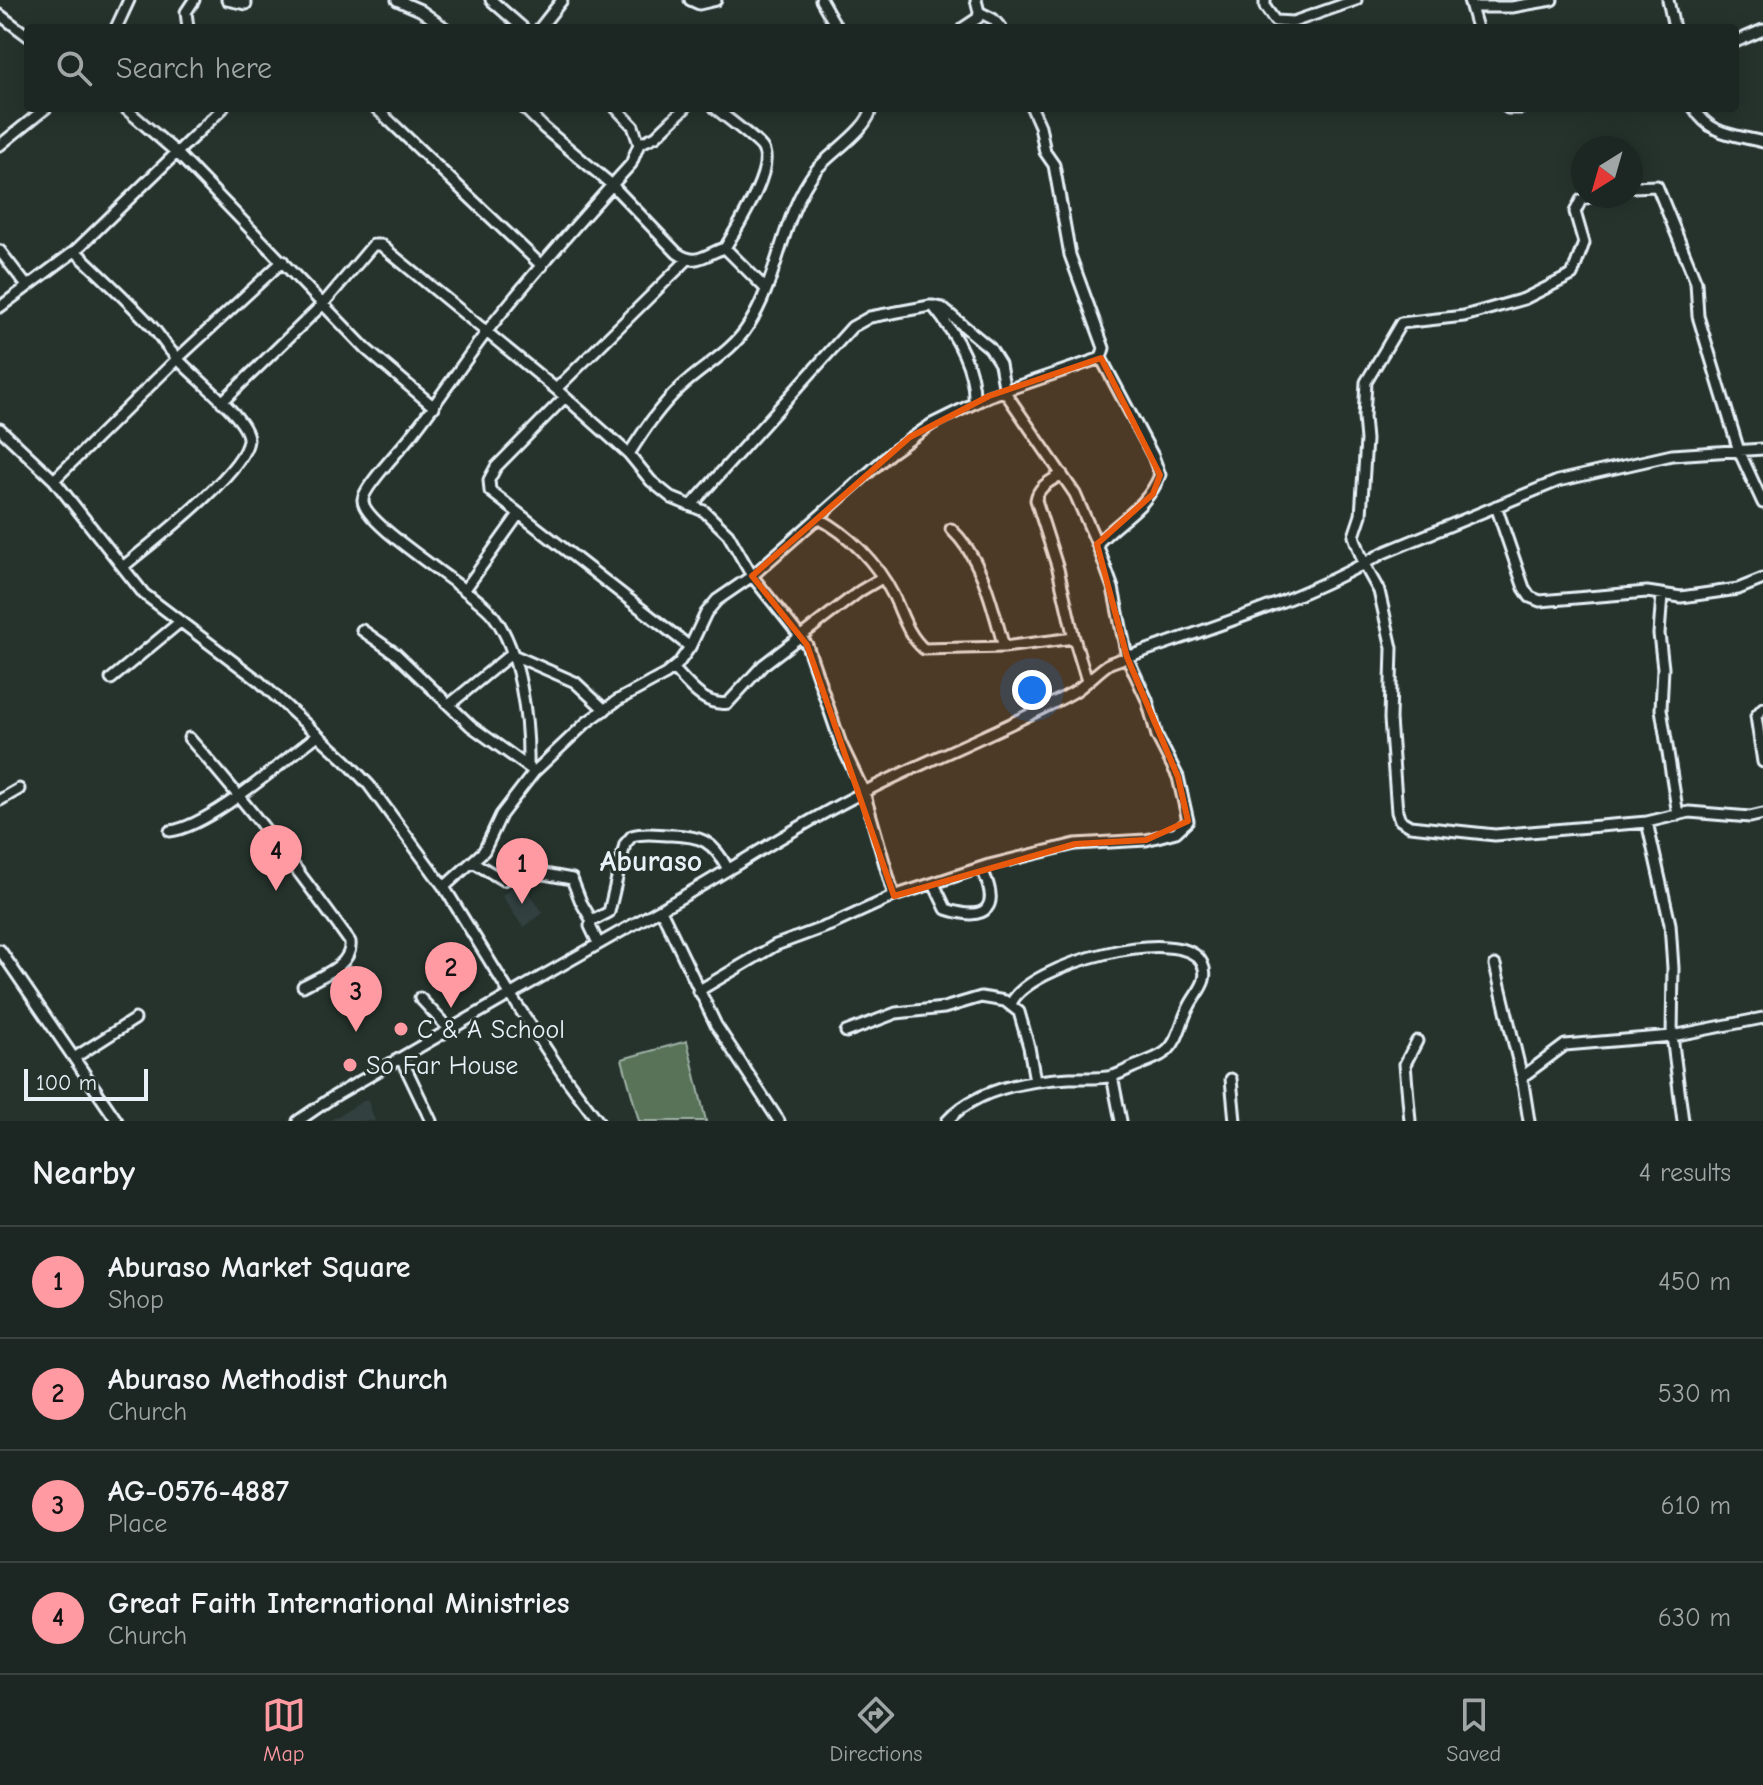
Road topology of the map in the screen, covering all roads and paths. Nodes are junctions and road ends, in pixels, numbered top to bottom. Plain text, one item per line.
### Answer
1 (129, 0) edge
2 (194, 0) edge
3 (227, 0) edge
4 (397, 0) edge
5 (491, 0) edge
6 (562, 0) edge
7 (690, 0) edge
8 (716, 0) edge
9 (821, 0) edge
10 (976, 0) edge
11 (1265, 0) edge
12 (1356, 0) edge
13 (1552, 0) edge
14 (1668, 0) edge
15 (246, 4) dead end
16 (1470, 4) edge
17 (979, 12) junction
18 (0, 15) edge
19 (118, 24) edge
20 (188, 24) edge
21 (439, 24) edge
22 (518, 24) edge
23 (543, 24) edge
24 (835, 24) edge
25 (973, 24) edge
26 (997, 24) edge
27 (1476, 24) edge
28 (1673, 24) edge
29 (1763, 30) edge
30 (24, 33) edge
31 (1739, 40) edge
32 (41, 112) edge
33 (130, 112) edge
34 (220, 112) edge
35 (380, 112) edge
36 (528, 112) edge
37 (620, 112) edge
38 (681, 112) edge
39 (720, 112) edge
40 (870, 112) edge
41 (1034, 112) edge
42 (1696, 112) edge
43 (1763, 142) edge
44 (639, 144) junction
45 (0, 145) edge
46 (176, 152) junction
47 (612, 185) junction
48 (1643, 187) edge
49 (1577, 208) edge
50 (725, 248) junction
51 (0, 251) edge
52 (75, 251) junction
53 (687, 260) junction
54 (283, 261) junction
55 (542, 266) junction
56 (27, 286) junction
57 (766, 289) junction
58 (323, 304) junction
59 (933, 306) junction
60 (0, 307) edge
61 (488, 331) junction
62 (1101, 358) junction
63 (177, 359) junction
64 (556, 389) junction
65 (1005, 392) junction
66 (564, 398) junction
67 (222, 402) junction
68 (974, 403) junction
69 (434, 407) junction
70 (0, 429) edge
71 (1763, 449) edge
72 (1739, 451) junction
73 (629, 454) junction
74 (1062, 474) junction
75 (54, 480) junction
76 (1763, 503) edge
77 (691, 506) junction
78 (1496, 506) junction
79 (519, 514) junction
80 (818, 518) junction
81 (951, 529) dead end
82 (1097, 544) junction
83 (1364, 564) junction
84 (124, 566) junction
85 (752, 576) junction
86 (882, 578) junction
87 (1763, 579) edge
88 (466, 588) junction
89 (1662, 595) junction
90 (180, 622) junction
91 (362, 630) dead end
92 (801, 637) junction
93 (1074, 638) junction
94 (690, 647) junction
95 (1004, 647) junction
96 (511, 654) junction
97 (1127, 657) junction
98 (673, 668) junction
99 (111, 679) dead end
100 (1087, 681) junction
101 (450, 704) junction
102 (1763, 708) edge
103 (605, 710) junction
104 (318, 735) junction
105 (189, 738) dead end
106 (1763, 762) edge
107 (531, 769) junction
108 (19, 789) dead end
109 (864, 792) junction
110 (239, 794) junction
111 (0, 800) edge
112 (1763, 814) edge
113 (1678, 815) junction
114 (1647, 822) junction
115 (170, 831) dead end
116 (473, 862) junction
117 (981, 868) junction
118 (728, 869) junction
119 (934, 884) junction
120 (444, 887) junction
121 (894, 896) junction
122 (661, 910) junction
123 (592, 921) junction
124 (598, 943) junction
125 (0, 950) edge
126 (1495, 965) dead end
127 (303, 986) dead end
128 (698, 991) junction
129 (510, 994) junction
130 (420, 998) dead end
131 (1011, 1004) junction
132 (1763, 1018) edge
133 (135, 1019) dead end
134 (449, 1029) junction
135 (846, 1032) dead end
136 (1672, 1036) junction
137 (1417, 1041) dead end
138 (74, 1058) junction
139 (401, 1058) junction
140 (1112, 1076) junction
141 (1522, 1077) junction
142 (1231, 1079) dead end
143 (1035, 1081) junction
144 (117, 1121) edge
145 (298, 1121) edge
146 (431, 1121) edge
147 (598, 1121) edge
148 (779, 1121) edge
149 (947, 1121) edge
150 (1121, 1121) edge
151 (1235, 1121) edge
152 (1410, 1121) edge
153 (1529, 1121) edge
154 (1683, 1121) edge

1 - 19 street
2 - 20 street
3 - 15 street
4 - 21 street
5 - 22 street
6 - 23 street
7 - 8 street
9 - 24 street
10 - 17 street
11 - 12 street
13 - 16 street
14 - 28 street
16 - 27 street
17 - 25 street
17 - 26 street
18 - 30 street
29 - 31 street
32 - 45 street
33 - 46 street
34 - 46 street
35 - 55 street
36 - 47 street
37 - 44 street
38 - 44 street
39 - 50 street
40 - 57 street
41 - 62 street
42 - 43 street
44 - 47 street
46 - 52 street
46 - 54 street
47 - 53 street
47 - 55 street
48 - 72 street
49 - 83 street
50 - 53 street
50 - 57 street
51 - 56 street
52 - 56 street
52 - 63 street
53 - 64 street
54 - 58 street
54 - 63 street
55 - 61 street
56 - 60 street
57 - 73 street
58 - 61 street
58 - 67 street
58 - 69 street
59 - 65 street
59 - 68 street
59 - 77 street
61 - 64 street
61 - 69 street
62 - 65 street
62 - 82 street
63 - 67 street
63 - 75 street
64 - 66 street
65 - 68 street
65 - 74 street
66 - 73 street
66 - 79 street
67 - 84 street
68 - 80 street
69 - 88 street
70 - 75 street
71 - 72 street
72 - 76 street
72 - 78 street
73 - 77 street
74 - 82 street
74 - 93 street
75 - 84 street
77 - 85 street
78 - 83 street
78 - 89 street
79 - 88 street
79 - 94 street
80 - 85 street
80 - 86 street
81 - 95 street
82 - 97 street
83 - 97 street
83 - 114 street
84 - 90 street
85 - 92 street
85 - 94 street
86 - 92 street
86 - 95 street
87 - 89 street
88 - 96 street
89 - 113 street
90 - 99 street
90 - 104 street
91 - 101 street
92 - 98 street
92 - 109 street
93 - 95 street
93 - 100 street
94 - 98 street
96 - 101 street
96 - 103 street
96 - 107 street
97 - 100 street
97 - 117 street
98 - 103 street
100 - 109 street
101 - 107 street
102 - 106 street
103 - 107 street
104 - 110 street
104 - 120 street
105 - 110 street
107 - 116 street
108 - 111 street
109 - 118 street
109 - 121 street
110 - 115 street
110 - 127 street
112 - 113 street
113 - 114 street
114 - 136 street
116 - 120 street
116 - 123 street
117 - 119 street
117 - 119 street
118 - 122 street
118 - 123 street
119 - 121 street
120 - 129 street
121 - 128 street
122 - 124 street
122 - 128 street
123 - 124 street
124 - 129 street
125 - 138 street
126 - 141 street
128 - 148 street
129 - 134 street
129 - 147 street
130 - 134 street
131 - 135 street
131 - 140 street
131 - 143 street
132 - 136 street
133 - 138 street
134 - 139 street
136 - 141 street
136 - 154 street
137 - 152 street
138 - 144 street
139 - 145 street
139 - 146 street
140 - 143 street
140 - 150 street
141 - 153 street
142 - 151 street
143 - 149 street

